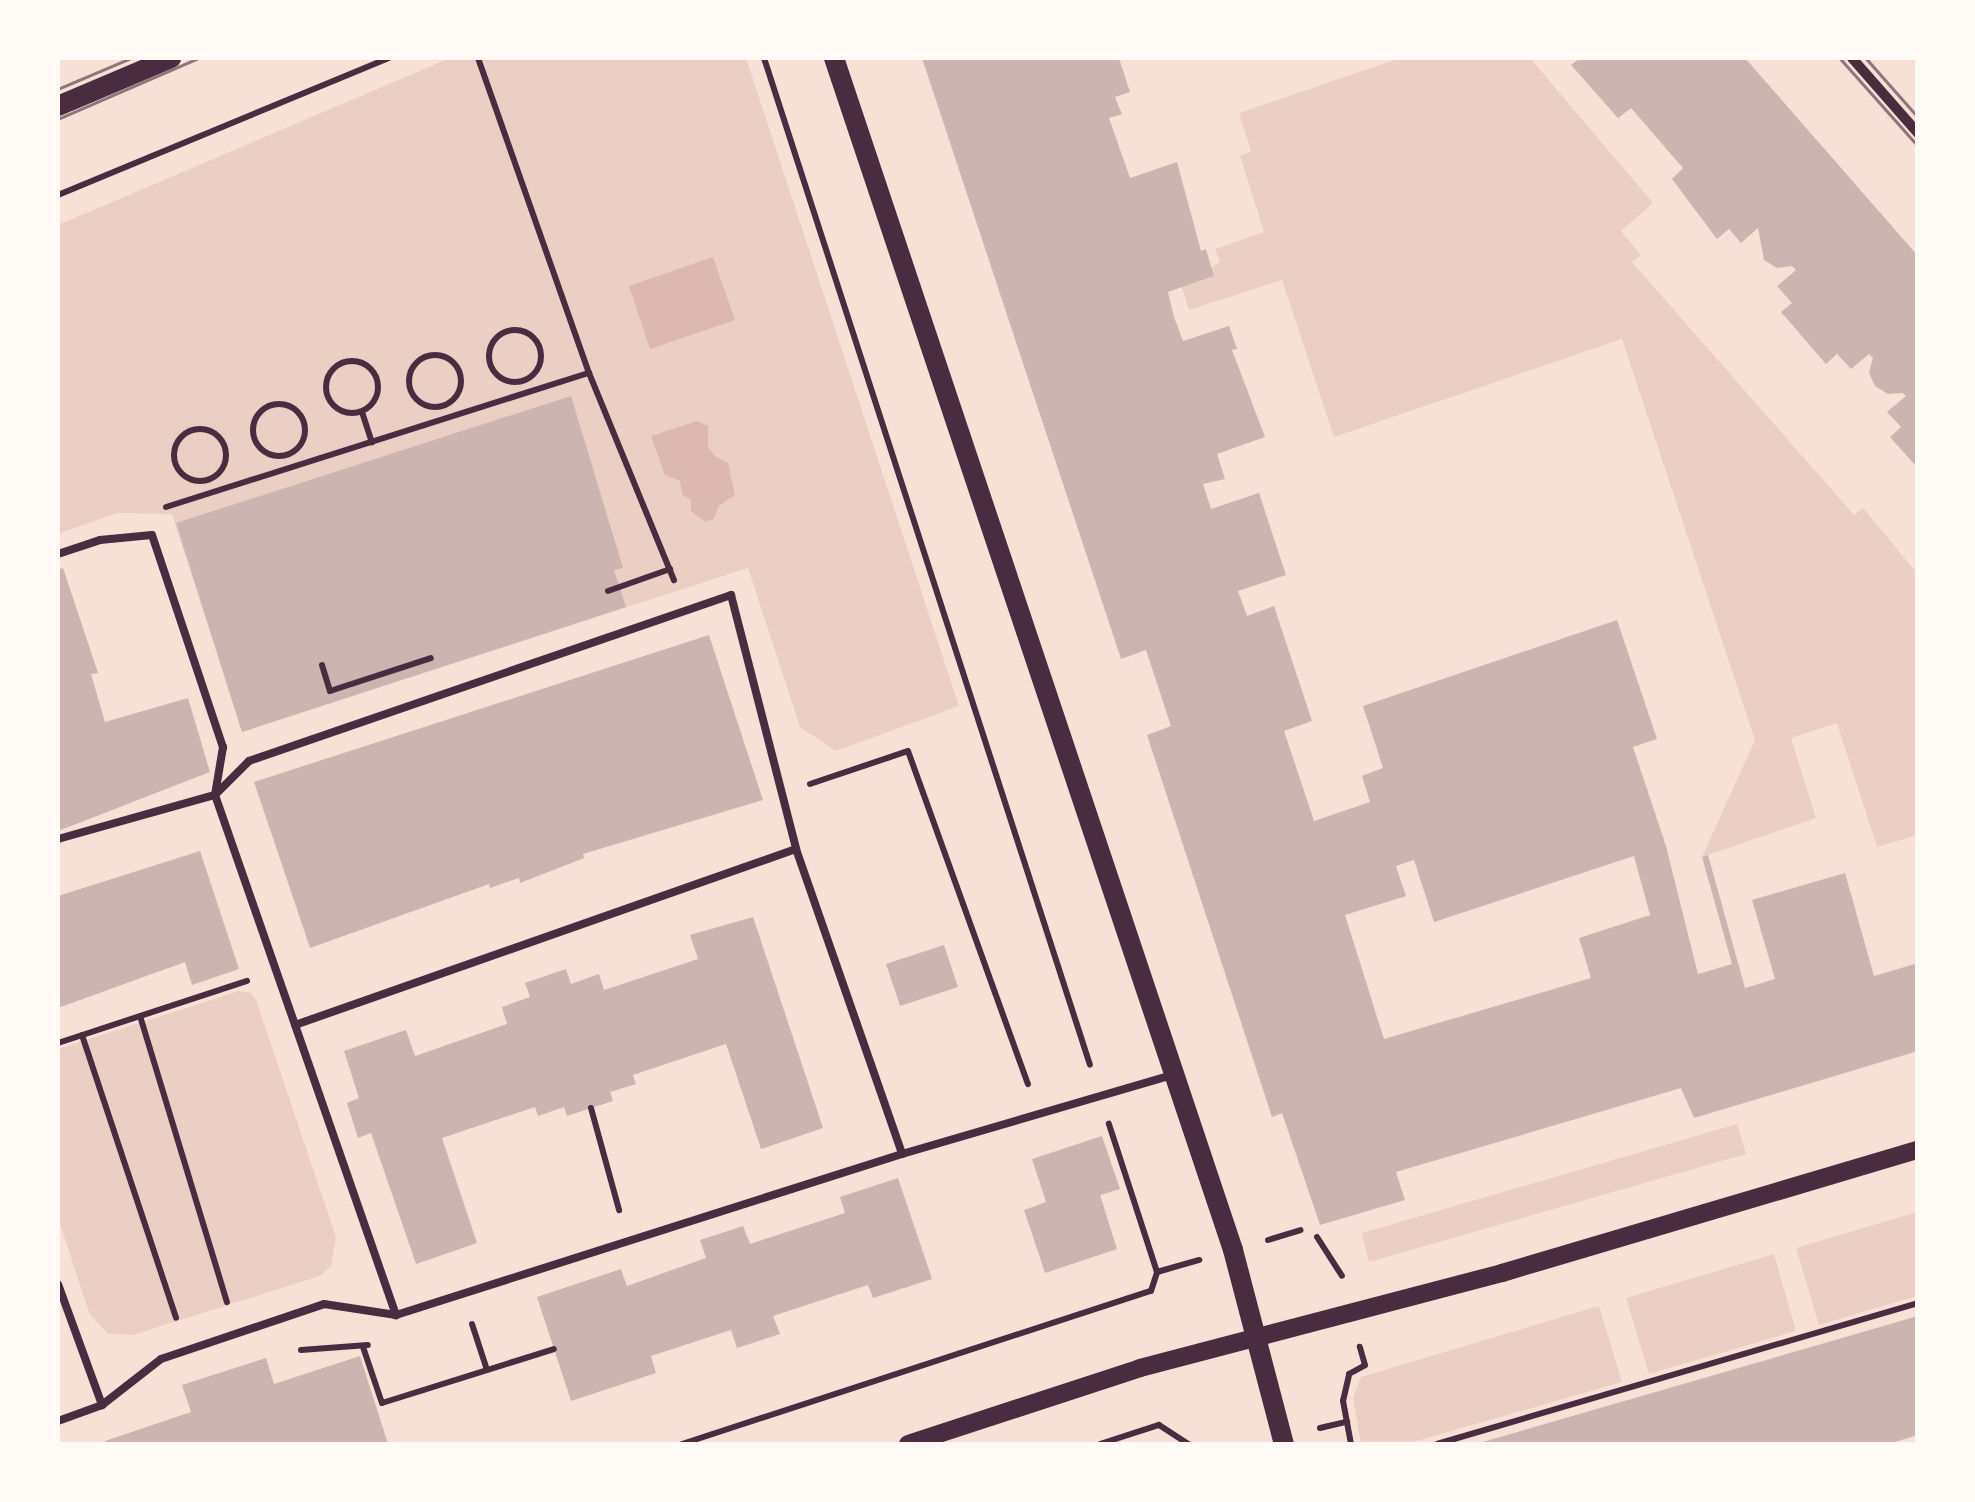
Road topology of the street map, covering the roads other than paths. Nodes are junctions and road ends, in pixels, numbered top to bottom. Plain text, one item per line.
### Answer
1 (171, 58) edge
2 (834, 58) edge
3 (1852, 58) edge
4 (58, 106) edge
5 (1918, 133) edge
6 (58, 554) edge
7 (215, 794) junction
8 (58, 840) edge
9 (796, 850) junction
10 (295, 1025) junction
11 (1174, 1075) junction
12 (1918, 1150) edge
13 (902, 1154) junction
14 (58, 1284) edge
15 (396, 1315) junction
16 (1258, 1338) junction
17 (102, 1406) junction
18 (58, 1421) edge
19 (908, 1444) edge
20 (1284, 1444) edge

1 - 4 main road
2 - 11 main road
3 - 5 street
6 - 7 lane
7 - 8 lane
7 - 9 lane
7 - 10 lane
9 - 10 lane
9 - 13 lane
10 - 15 lane
11 - 13 lane
11 - 16 main road
12 - 16 street
13 - 15 lane
14 - 17 lane
15 - 17 lane
16 - 19 street
16 - 20 main road
17 - 18 lane

